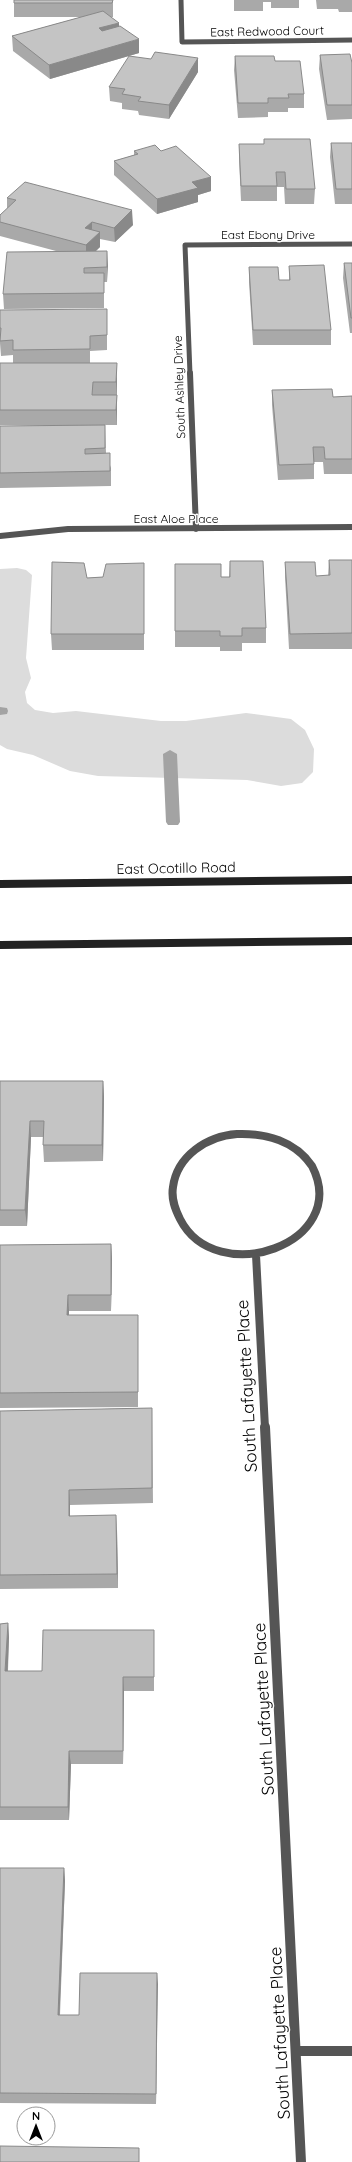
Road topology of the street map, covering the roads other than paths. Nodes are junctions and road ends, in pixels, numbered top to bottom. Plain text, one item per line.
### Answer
1 (182, 0) edge
2 (352, 40) edge
3 (352, 244) edge
4 (185, 245) joint
5 (352, 527) edge
6 (196, 529) junction
7 (0, 536) edge
8 (352, 880) edge
9 (0, 884) edge
10 (352, 941) edge
11 (0, 945) edge
12 (256, 1255) junction
13 (296, 2051) junction
14 (352, 2051) edge
15 (300, 2162) edge

1 - 2 street, East Redwood Court
3 - 4 street, East Ebony Drive
4 - 6 street, South Ashley Drive
5 - 6 street, East Aloe Place
6 - 7 street, East Aloe Place
8 - 9 main road, East Ocotillo Road
10 - 11 main road
12 - 12 street
12 - 13 street, South Lafayette Place
13 - 14 street
13 - 15 street, South Lafayette Place

